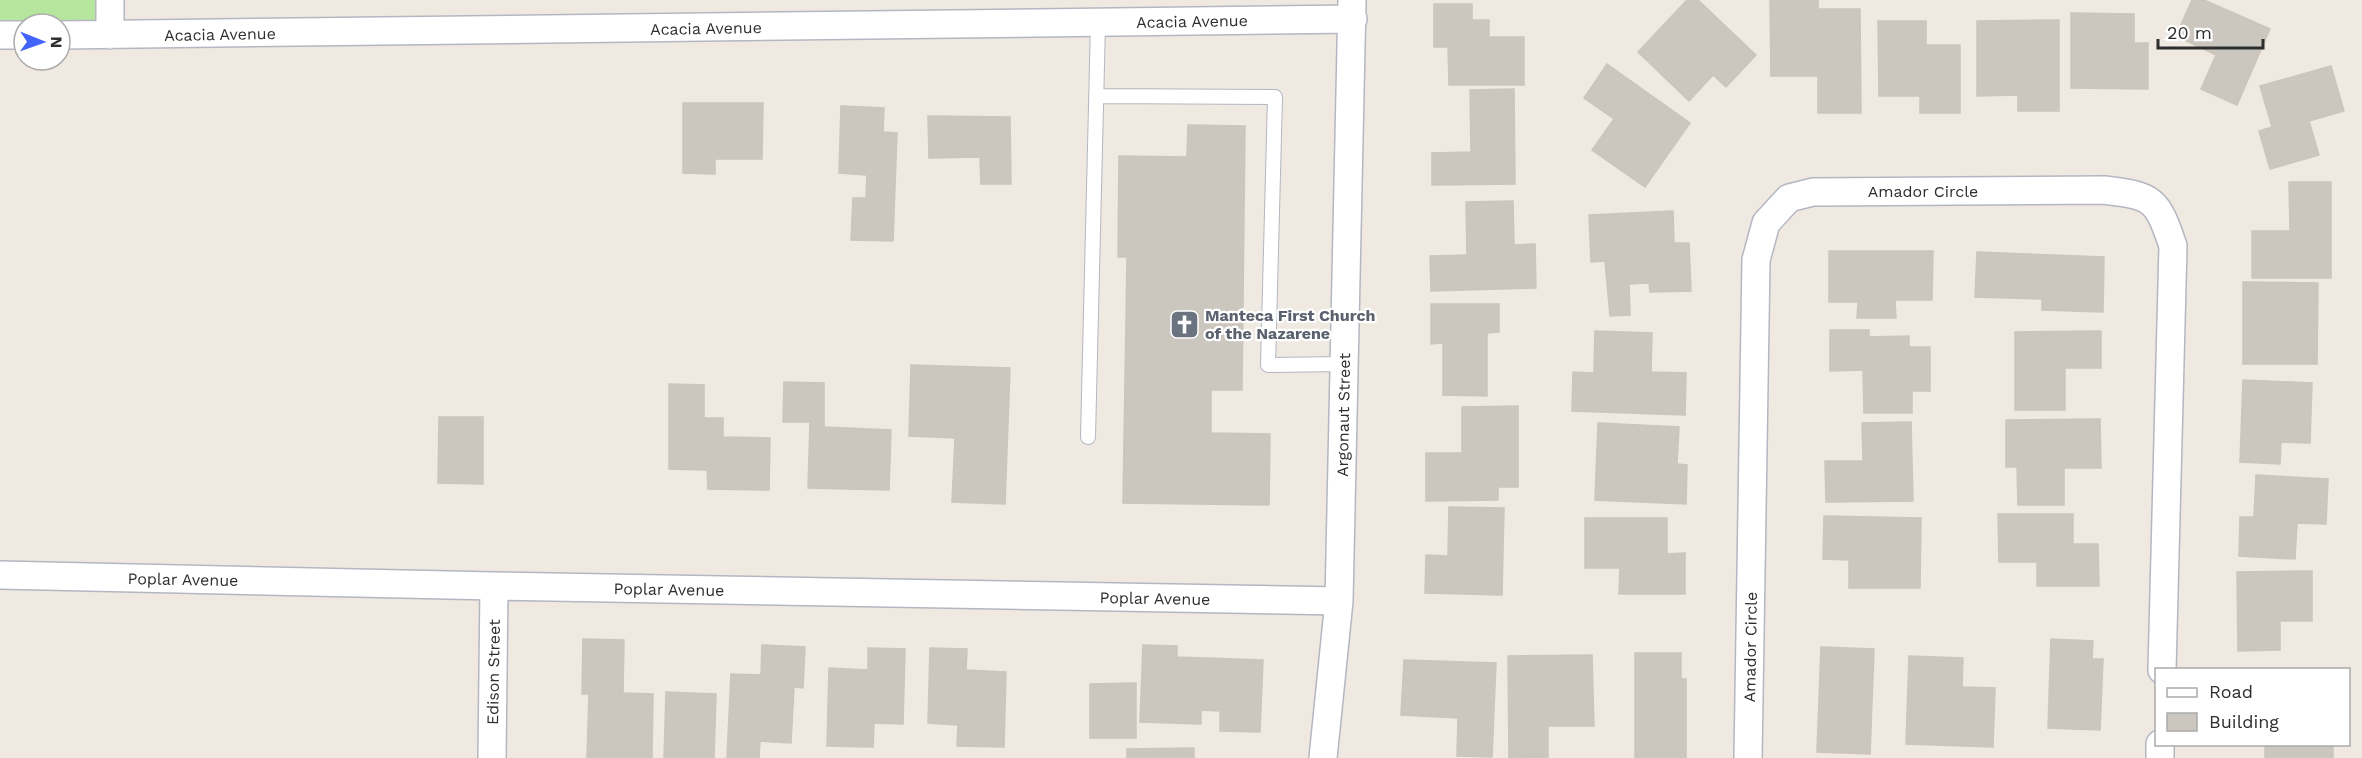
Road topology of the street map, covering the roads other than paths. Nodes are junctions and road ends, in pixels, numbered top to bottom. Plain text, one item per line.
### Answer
1 (110, 0) edge
2 (1352, 10) edge
3 (1098, 23) junction
4 (72, 35) edge
5 (110, 35) junction
6 (1096, 96) junction
7 (1344, 364) junction
8 (1088, 437) dead end
9 (0, 574) edge
10 (494, 586) junction
11 (1339, 601) junction
12 (2162, 668) edge
13 (492, 758) edge
14 (1323, 758) edge
15 (1748, 758) edge

1 - 5 street
2 - 3 street, Acacia Avenue
2 - 7 street, Argonaut Street
3 - 5 street, Acacia Avenue
3 - 6 lane
4 - 5 street, Acacia Avenue
6 - 7 lane
6 - 8 lane
7 - 11 street, Argonaut Street
9 - 10 street, Poplar Avenue
10 - 11 street, Poplar Avenue
10 - 13 street, Edison Street
11 - 14 street, Argonaut Street
12 - 15 street, Amador Circle

